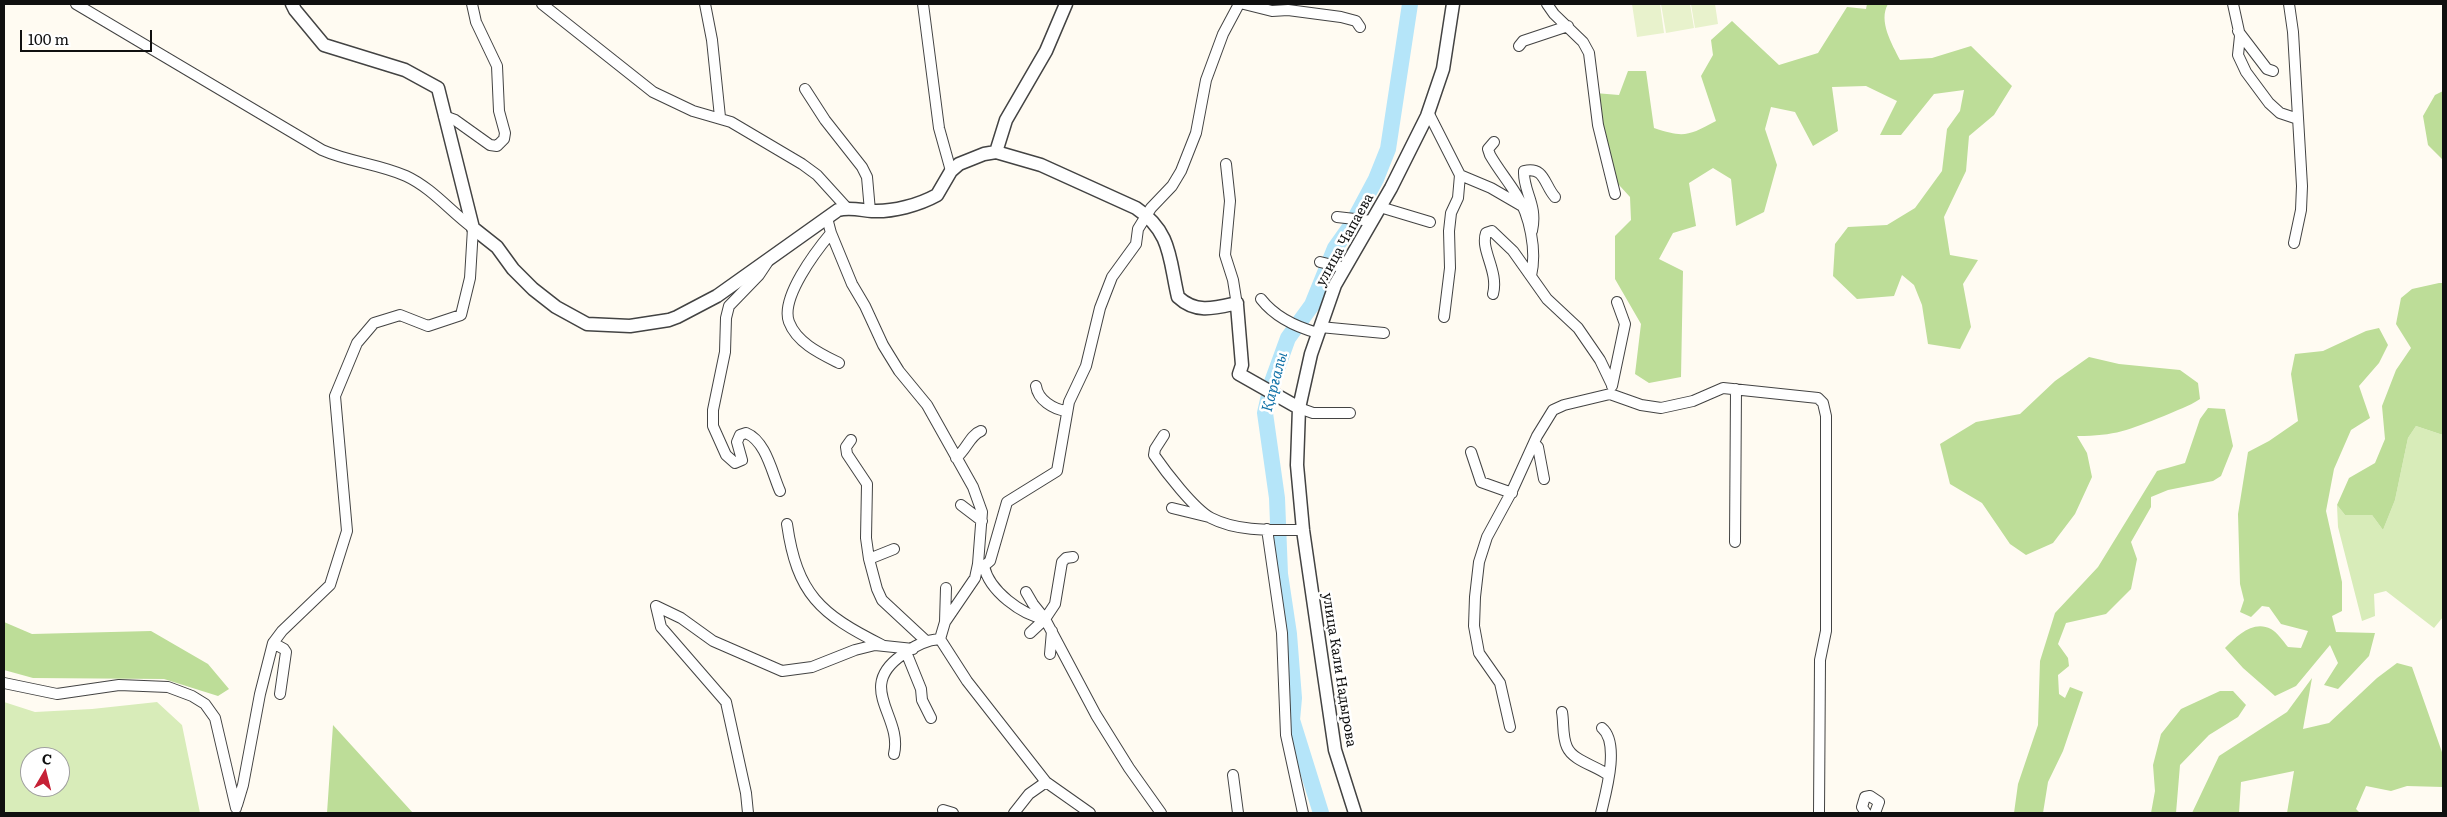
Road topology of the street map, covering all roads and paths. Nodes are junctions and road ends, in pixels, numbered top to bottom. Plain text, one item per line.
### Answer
1 (76, 4) edge
2 (292, 4) edge
3 (472, 4) edge
4 (542, 4) edge
5 (705, 4) edge
6 (923, 4) edge
7 (1066, 4) edge
8 (1239, 4) edge
9 (1244, 4) edge
10 (1453, 4) edge
11 (1547, 4) edge
12 (2233, 4) edge
13 (2289, 4) edge
14 (1360, 26) dead end
15 (1568, 26) junction
16 (2238, 31) junction
17 (1519, 46) dead end
18 (2273, 71) dead end
19 (806, 89) dead end
20 (1428, 112) junction
21 (444, 116) junction
22 (720, 117) junction
23 (2298, 119) junction
24 (1494, 142) dead end
25 (996, 152) junction
26 (1226, 164) dead end
27 (951, 171) junction
28 (1460, 175) junction
29 (1615, 194) dead end
30 (1556, 197) dead end
31 (1523, 206) junction
32 (1380, 207) junction
33 (847, 208) junction
34 (870, 211) junction
35 (1146, 215) junction
36 (1342, 217) dead end
37 (827, 218) junction
38 (1366, 220) junction
39 (1430, 222) dead end
40 (473, 228) junction
41 (831, 233) junction
42 (1531, 236) junction
43 (2294, 243) dead end
44 (768, 262) junction
45 (1320, 262) dead end
46 (1339, 266) junction
47 (1531, 276) junction
48 (1493, 294) dead end
49 (858, 295) junction
50 (1261, 299) dead end
51 (1616, 302) dead end
52 (1237, 304) junction
53 (876, 311) dead end
54 (1444, 317) dead end
55 (1319, 330) junction
56 (1384, 333) dead end
57 (839, 363) dead end
58 (1036, 386) dead end
59 (1736, 389) junction
60 (1611, 390) junction
61 (1299, 408) junction
62 (1066, 411) junction
63 (1350, 413) dead end
64 (981, 430) dead end
65 (1164, 435) dead end
66 (852, 440) dead end
67 (1534, 443) junction
68 (1471, 452) dead end
69 (956, 458) junction
70 (1544, 479) dead end
71 (780, 491) dead end
72 (1512, 493) junction
73 (961, 505) dead end
74 (1172, 508) dead end
75 (1210, 517) junction
76 (982, 521) junction
77 (787, 524) dead end
78 (1269, 529) junction
79 (1304, 530) junction
80 (1734, 542) dead end
81 (894, 549) dead end
82 (1073, 557) dead end
83 (868, 560) junction
84 (982, 565) junction
85 (946, 588) dead end
86 (1026, 592) dead end
87 (1045, 619) junction
88 (945, 622) junction
89 (1052, 631) junction
90 (1030, 633) dead end
91 (940, 639) junction
92 (926, 640) junction
93 (273, 643) junction
94 (883, 645) junction
95 (909, 650) junction
96 (1050, 654) dead end
97 (4, 683) edge
98 (280, 694) dead end
99 (1562, 712) dead end
100 (931, 718) dead end
101 (1510, 726) dead end
102 (1602, 728) dead end
103 (894, 754) dead end
104 (1608, 775) junction
105 (1233, 776) dead end
106 (1046, 782) junction
107 (748, 813) edge
108 (1014, 813) edge
109 (1090, 813) edge
110 (1161, 813) edge
111 (1238, 813) edge
112 (1303, 813) edge
113 (1355, 813) edge
114 (1601, 813) edge
115 (1820, 813) edge
116 (1866, 813) edge
117 (1875, 813) edge

1 - 40 street
2 - 21 street
3 - 21 street
4 - 22 street
5 - 22 street
6 - 27 street
7 - 25 street
8 - 35 street
9 - 14 street
10 - 20 street, улица Чапаева
11 - 15 street
12 - 16 street
13 - 23 street
15 - 17 street
15 - 29 street
16 - 18 street
16 - 23 street
19 - 34 street
20 - 28 street
20 - 32 street, улица Чапаева
21 - 40 street
22 - 33 street
23 - 43 street
24 - 31 street
25 - 27 street
25 - 35 street
26 - 52 street
27 - 34 street
28 - 31 street
28 - 54 street
30 - 42 street
31 - 42 street
32 - 38 street, улица Чапаева
32 - 39 street
33 - 34 street
33 - 37 street
35 - 52 street
35 - 62 street
36 - 38 street
37 - 41 street
37 - 44 street
38 - 46 street, улица Чапаева
40 - 44 street
40 - 93 street
41 - 49 street
41 - 57 street
42 - 47 street
44 - 71 street
45 - 46 street
46 - 55 street, улица Чапаева
47 - 48 street
47 - 60 street
49 - 53 street
49 - 69 street
50 - 55 street
51 - 60 street
52 - 61 street
55 - 56 street
55 - 61 street, улица Чапаева
58 - 62 street
59 - 60 street
59 - 80 street
59 - 115 street
60 - 67 street
61 - 63 street
61 - 79 street, улица Чапаева
62 - 84 street
64 - 69 street
65 - 75 street
66 - 83 street
67 - 70 street
67 - 72 street
68 - 72 street
69 - 76 street
72 - 101 street
73 - 76 street
74 - 75 street
75 - 78 street
76 - 84 street
77 - 94 street
78 - 79 street
78 - 112 street
79 - 113 street, улица Кали Надырова
81 - 83 street
82 - 87 street
83 - 92 street
84 - 87 street
84 - 88 street
85 - 88 street
86 - 87 street
87 - 89 street
87 - 90 street
88 - 91 street
89 - 96 street
89 - 110 street
91 - 92 street
91 - 106 street
92 - 95 street
93 - 97 street
93 - 98 street
94 - 95 street
94 - 107 street
95 - 100 street
95 - 103 street
99 - 104 street
102 - 104 street
104 - 114 street
105 - 111 street
106 - 108 street
106 - 109 street
116 - 117 street

